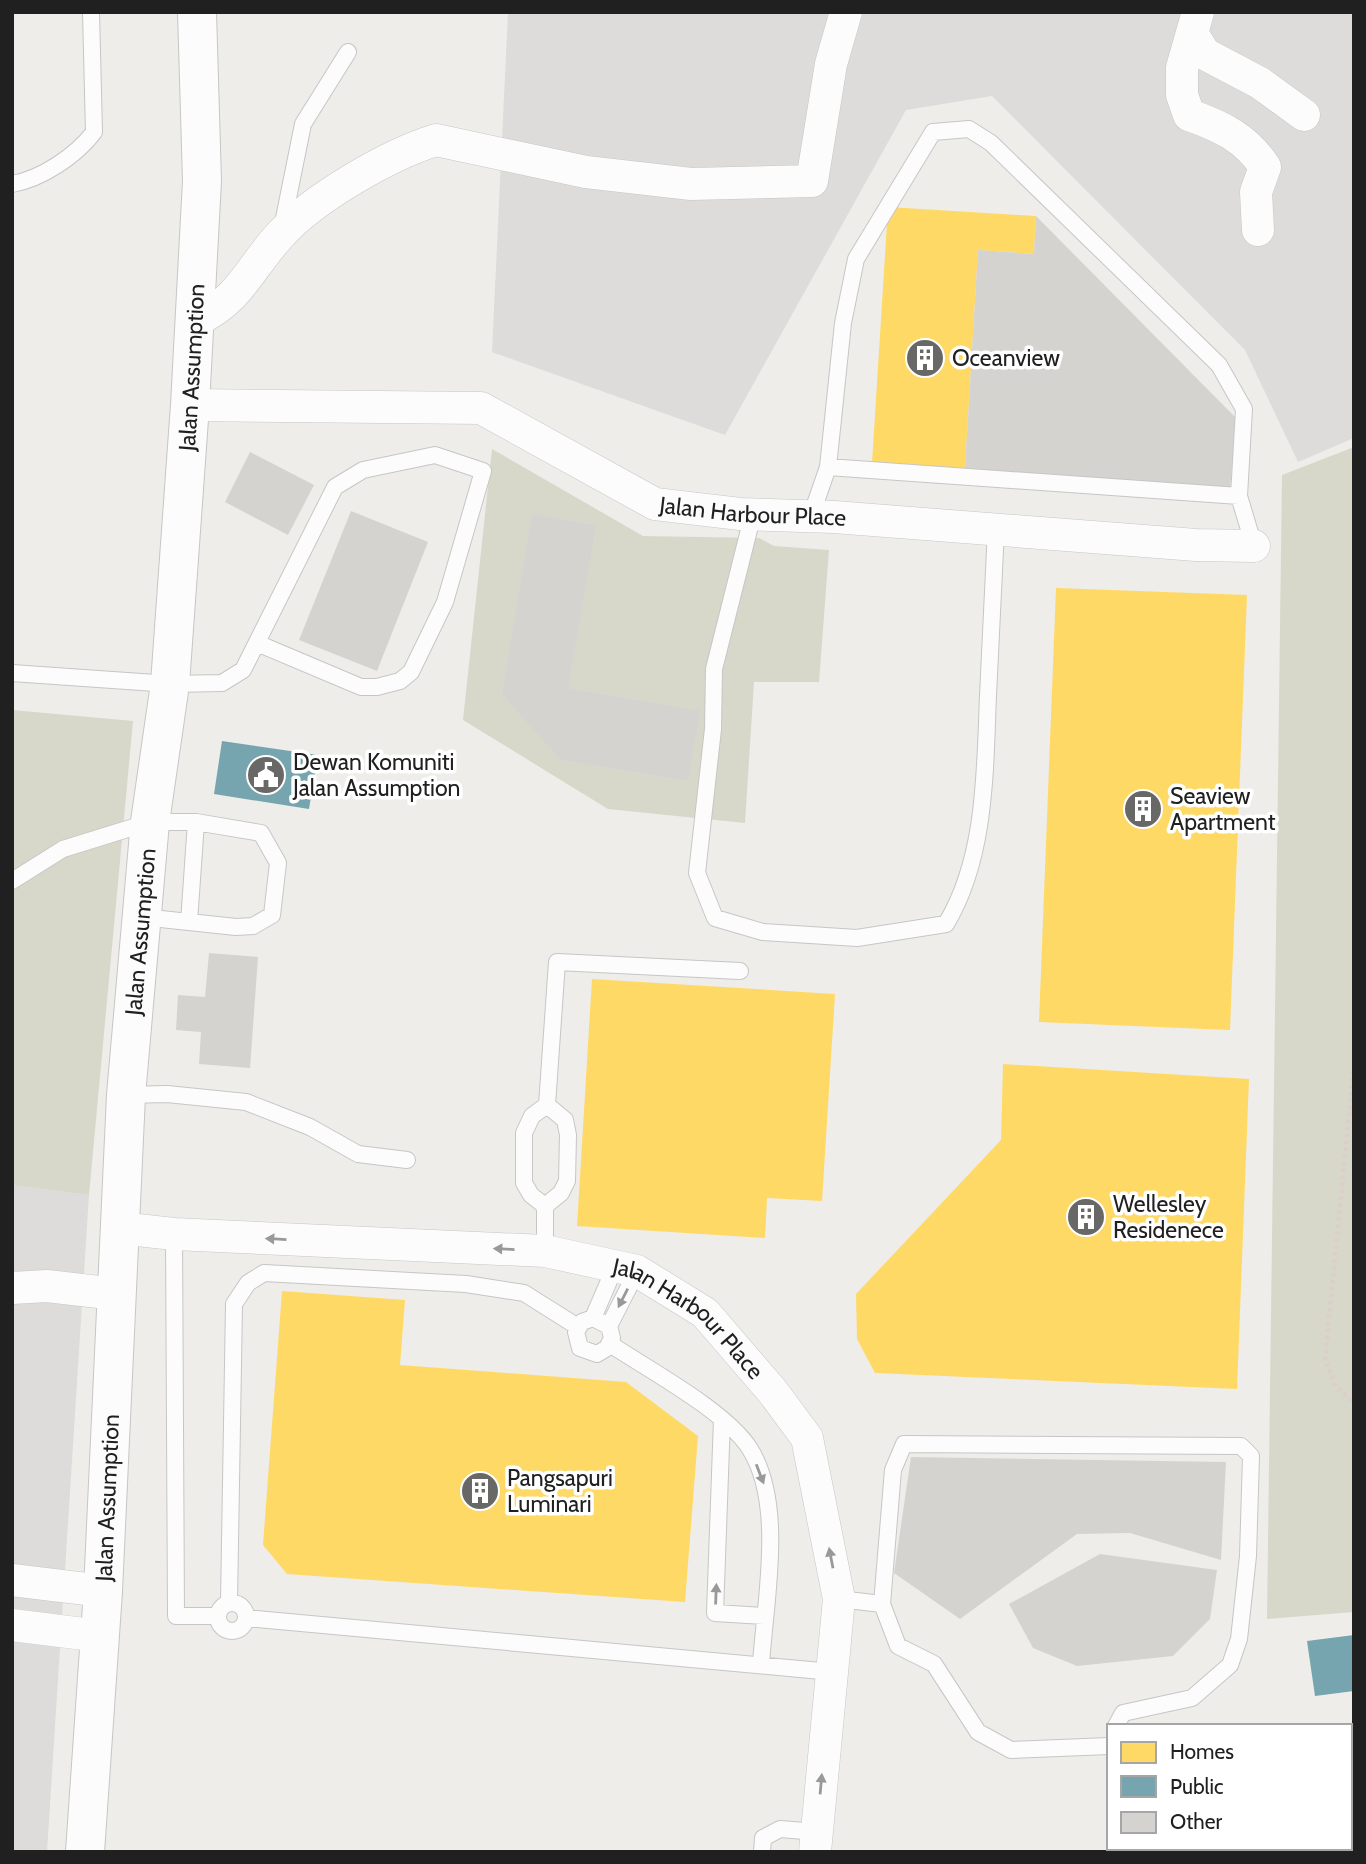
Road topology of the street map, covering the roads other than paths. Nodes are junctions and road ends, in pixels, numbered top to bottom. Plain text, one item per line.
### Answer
1 (91, 12) edge
2 (197, 12) edge
3 (846, 12) edge
4 (1190, 20) edge
5 (348, 52) dead end
6 (1304, 115) dead end
7 (12, 184) edge
8 (1258, 230) dead end
9 (281, 233) junction
10 (195, 321) junction
11 (190, 405) junction
12 (828, 467) junction
13 (1239, 496) junction
14 (752, 514) junction
15 (811, 516) junction
16 (996, 529) junction
17 (1254, 546) joint
18 (257, 643) junction
19 (12, 673) edge
20 (170, 684) junction
21 (150, 822) junction
22 (196, 822) junction
23 (12, 881) edge
24 (142, 917) junction
25 (189, 922) junction
26 (740, 971) dead end
27 (127, 1095) junction
28 (547, 1105) junction
29 (407, 1160) dead end
30 (545, 1206) junction
31 (119, 1228) junction
32 (174, 1234) junction
33 (545, 1251) junction
34 (626, 1269) junction
35 (12, 1288) edge
36 (116, 1294) junction
37 (593, 1318) junction
38 (609, 1326) junction
39 (578, 1327) junction
40 (610, 1343) junction
41 (722, 1419) junction
42 (12, 1580) edge
43 (103, 1591) junction
44 (839, 1599) junction
45 (229, 1603) junction
46 (882, 1604) junction
47 (218, 1616) junction
48 (764, 1616) junction
49 (246, 1618) junction
50 (12, 1625) edge
51 (100, 1636) junction
52 (761, 1664) junction
53 (832, 1672) junction
54 (1117, 1724) edge
55 (1107, 1746) edge
56 (816, 1842) edge
57 (85, 1852) edge
58 (762, 1852) edge

1 - 7 lane
2 - 10 street, Jalan Assumption
3 - 9 street
4 - 6 street
4 - 8 street
5 - 9 lane
9 - 10 street
10 - 11 street, Jalan Assumption
11 - 14 street, Jalan Harbour Place
11 - 20 street, Jalan Assumption
12 - 13 lane
12 - 13 lane
12 - 15 lane
13 - 17 lane
14 - 15 street, Jalan Harbour Place
14 - 16 lane
15 - 16 street, Jalan Harbour Place
16 - 17 street, Jalan Harbour Place
18 - 18 lane
18 - 20 lane
19 - 20 lane
20 - 21 street, Jalan Assumption
21 - 22 lane
21 - 23 lane
21 - 24 street, Jalan Assumption
22 - 25 lane
22 - 25 lane
24 - 25 lane
24 - 27 street, Jalan Assumption
26 - 28 lane
27 - 29 lane
27 - 31 street, Jalan Assumption
28 - 30 lane
28 - 30 lane
30 - 33 lane
31 - 32 street, Jalan Harbour Place
31 - 36 street, Jalan Assumption
33 -> 32 street, Jalan Harbour Place
32 - 47 lane
33 - 34 street, Jalan Harbour Place
34 - 37 lane
34 -> 38 lane
44 -> 34 street, Jalan Harbour Place
35 - 36 street
36 - 43 street, Jalan Assumption
37 - 38 lane
37 - 39 lane
38 - 40 lane
39 - 40 lane
39 - 45 lane
40 - 41 lane
41 -> 48 lane
48 -> 41 lane
42 - 43 street
43 - 51 street, Jalan Assumption
44 - 46 lane
44 - 53 street, Jalan Harbour Place
45 - 47 lane
45 - 49 lane
46 - 54 lane
46 - 55 lane
47 - 49 lane
48 - 52 lane
49 - 52 lane
50 - 51 street
51 - 57 street, Jalan Assumption
52 - 53 lane
56 -> 53 street, Jalan Harbour Place
56 - 58 lane

